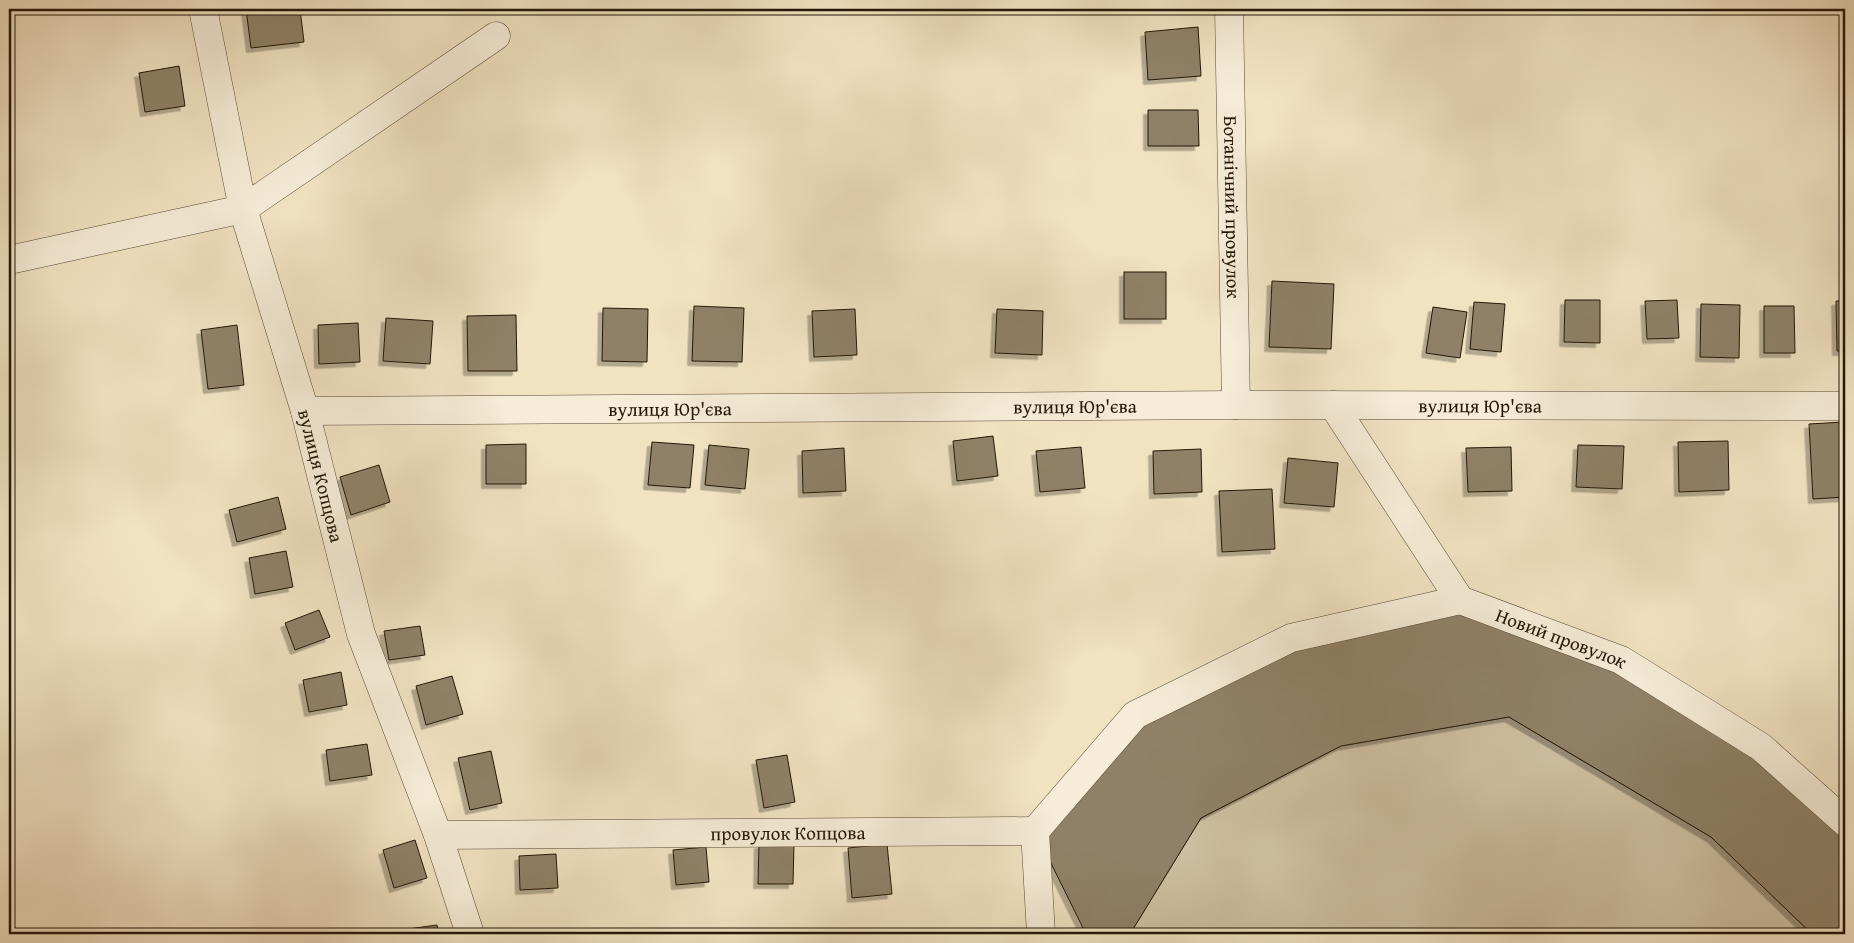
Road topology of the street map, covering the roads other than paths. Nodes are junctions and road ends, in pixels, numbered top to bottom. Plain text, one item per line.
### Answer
1 (202, 9) edge
2 (1229, 9) edge
3 (496, 36) dead end
4 (243, 209) junction
5 (9, 260) edge
6 (1236, 405) junction
7 (1333, 405) junction
8 (1845, 406) edge
9 (305, 411) junction
10 (1460, 600) junction
11 (1845, 822) edge
12 (1034, 831) junction
13 (438, 835) junction
14 (470, 934) edge
15 (1042, 934) edge

1 - 4 street, вулиця Копцова
2 - 6 street, Ботанічний провулок
3 - 4 street
4 - 5 street
4 - 9 street, вулиця Копцова
6 - 7 street, вулиця Юр'єва
6 - 9 street, вулиця Юр'єва
7 - 8 street, вулиця Юр'єва
7 - 10 street
9 - 13 street, вулиця Копцова
10 - 11 street, Новий провулок
10 - 12 street
12 - 13 street, провулок Копцова
12 - 15 street
13 - 14 street, вулиця Копцова

